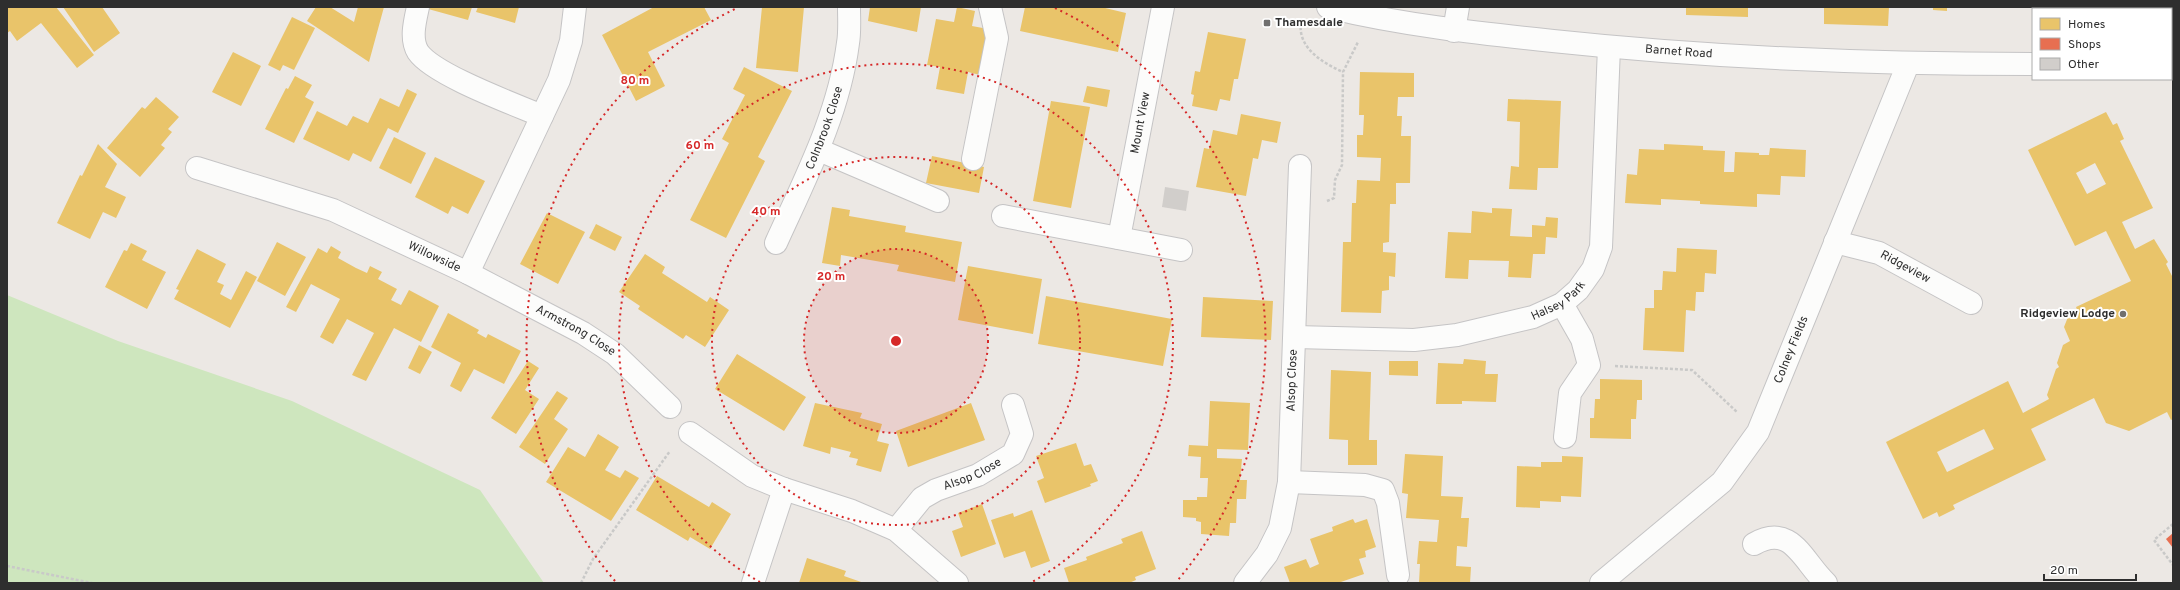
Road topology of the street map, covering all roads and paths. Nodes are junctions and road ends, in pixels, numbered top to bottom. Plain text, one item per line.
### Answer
1 (418, 7) edge
2 (575, 7) edge
3 (849, 7) edge
4 (990, 7) edge
5 (1163, 7) edge
6 (1328, 7) edge
7 (1458, 7) edge
8 (1301, 22) dead end
9 (1454, 30) junction
10 (1361, 35) dead end
11 (1609, 47) junction
12 (1908, 64) junction
13 (2032, 64) edge
14 (1343, 72) junction
15 (542, 116) junction
16 (819, 150) junction
17 (973, 159) dead end
18 (1300, 166) dead end
19 (197, 168) dead end
20 (938, 201) dead end
21 (1299, 213) junction
22 (1003, 216) dead end
23 (1119, 238) junction
24 (1835, 242) junction
25 (776, 243) dead end
26 (1181, 250) dead end
27 (468, 273) junction
28 (1562, 304) junction
29 (1971, 304) dead end
30 (1295, 336) junction
31 (1589, 365) junction
32 (1013, 405) dead end
33 (670, 407) dead end
34 (1758, 432) junction
35 (690, 433) joint
36 (1565, 437) dead end
37 (1289, 482) junction
38 (784, 489) junction
39 (2173, 524) edge
40 (896, 530) junction
41 (1754, 544) dead end
42 (2173, 564) edge
43 (7, 566) edge
44 (1398, 575) dead end
45 (92, 583) edge
46 (581, 583) edge
47 (753, 583) edge
48 (957, 583) edge
49 (1245, 583) edge
50 (1601, 583) edge
51 (1826, 583) edge

1 - 15 street
2 - 15 street, Willowside
3 - 16 street, Colnbrook Close
4 - 17 street
5 - 23 street, Mount View
6 - 9 street, Barnet Road
7 - 9 street
8 - 14 path
9 - 11 street, Barnet Road
10 - 14 path
11 - 12 street, Barnet Road
11 - 28 street, Halsey Park
12 - 13 street, Barnet Road
12 - 24 street, Colney Fields
14 - 21 path
15 - 27 street, Willowside
16 - 20 street
16 - 25 street, Colnbrook Close
18 - 21 street, Alsop Close
19 - 27 street, Willowside
21 - 30 street, Alsop Close
22 - 23 street
23 - 26 street
24 - 29 street, Ridgeview
24 - 34 street, Colney Fields
27 - 33 street, Armstrong Close
28 - 30 street, Halsey Park
28 - 31 street
30 - 37 street, Alsop Close
31 - 34 path
31 - 36 street
32 - 40 street, Alsop Close
34 - 50 street, Colney Fields
35 - 38 street
35 - 46 path
37 - 44 street
37 - 49 street, Alsop Close
38 - 40 street
38 - 47 street
39 - 42 path
40 - 48 street
41 - 51 street
43 - 45 path

